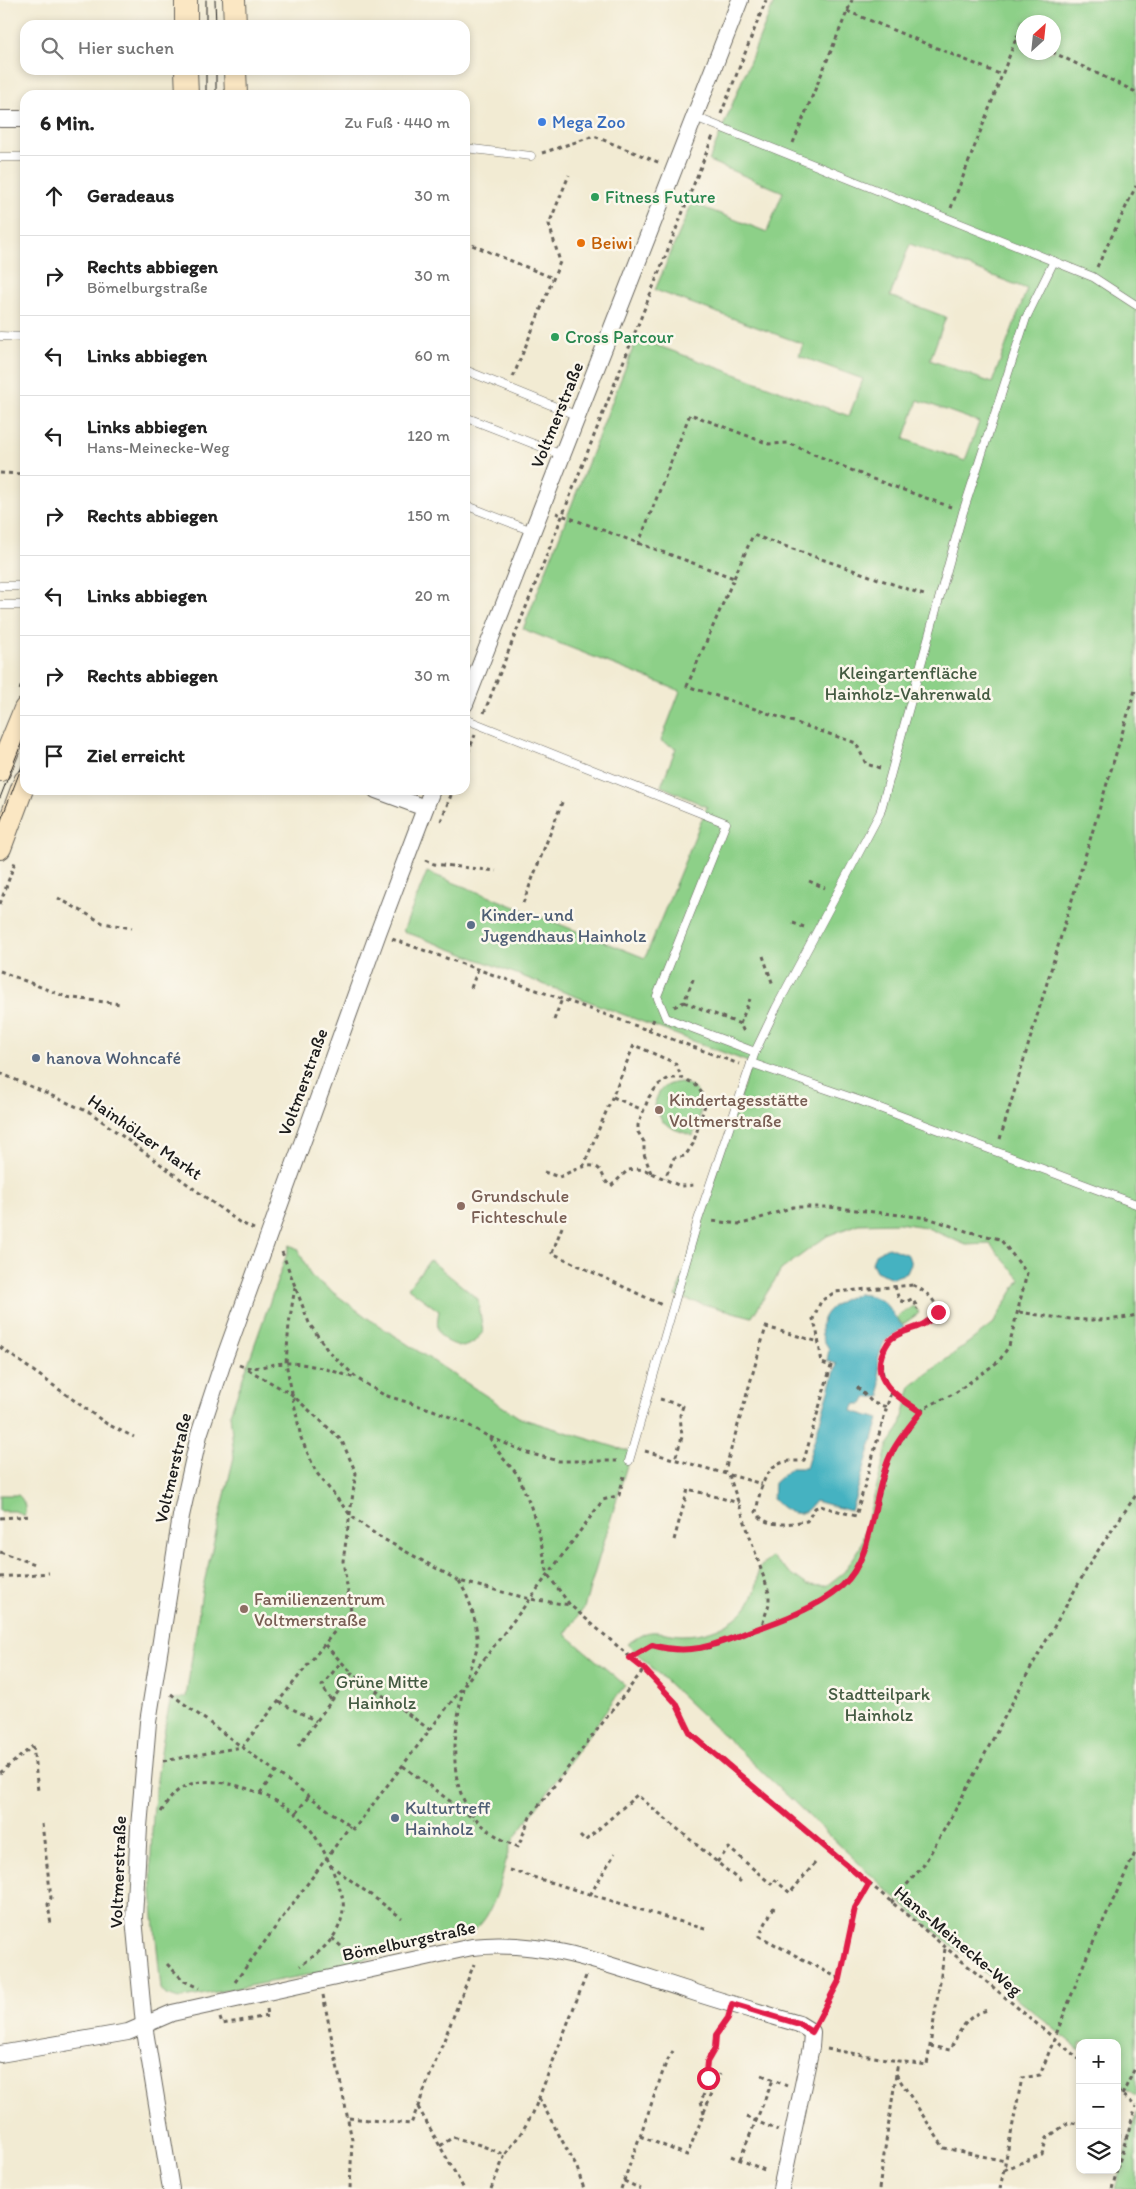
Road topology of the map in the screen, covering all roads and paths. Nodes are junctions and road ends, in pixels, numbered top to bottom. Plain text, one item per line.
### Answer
1 (186, 0) edge
2 (234, 0) edge
3 (740, 0) edge
4 (766, 0) edge
5 (852, 0) edge
6 (847, 11) junction
7 (186, 20) edge
8 (234, 20) edge
9 (1016, 39) edge
10 (1061, 56) edge
11 (186, 75) edge
12 (235, 75) edge
13 (1002, 76) junction
14 (187, 90) edge
15 (236, 90) edge
16 (1136, 92) edge
17 (695, 117) junction
18 (0, 118) edge
19 (20, 119) edge
20 (717, 125) junction
21 (470, 149) edge
22 (789, 154) junction
23 (531, 156) joint
24 (0, 157) edge
25 (20, 157) edge
26 (674, 169) junction
27 (569, 175) dead end
28 (1136, 186) edge
29 (947, 218) junction
30 (470, 244) edge
31 (1054, 261) junction
32 (1093, 276) junction
33 (554, 278) junction
34 (1136, 305) edge
35 (0, 336) edge
36 (20, 336) edge
37 (470, 372) edge
38 (509, 387) junction
39 (578, 416) junction
40 (470, 419) edge
41 (562, 455) junction
42 (0, 474) edge
43 (20, 474) edge
44 (470, 506) edge
45 (542, 507) junction
46 (964, 512) junction
47 (562, 516) junction
48 (532, 531) junction
49 (638, 544) junction
50 (734, 578) junction
51 (0, 586) edge
52 (20, 586) edge
53 (938, 600) junction
54 (20, 604) edge
55 (0, 605) edge
56 (1136, 687) edge
57 (470, 691) edge
58 (470, 720) edge
59 (20, 721) edge
60 (479, 724) junction
61 (470, 747) edge
62 (0, 770) edge
63 (892, 772) junction
64 (20, 794) edge
65 (390, 795) edge
66 (430, 795) edge
67 (564, 800) dead end
68 (425, 808) junction
69 (0, 848) edge
70 (425, 860) dead end
71 (496, 871) dead end
72 (809, 881) dead end
73 (837, 894) junction
74 (58, 898) dead end
75 (523, 903) dead end
76 (132, 928) dead end
77 (378, 933) junction
78 (763, 956) dead end
79 (478, 969) junction
80 (0, 971) edge
81 (471, 988) dead end
82 (562, 999) junction
83 (750, 999) dead end
84 (684, 1002) dead end
85 (779, 1002) junction
86 (120, 1004) dead end
87 (554, 1020) dead end
88 (740, 1024) junction
89 (755, 1052) junction
90 (750, 1065) junction
91 (0, 1072) edge
92 (682, 1078) junction
93 (612, 1097) junction
94 (643, 1110) junction
95 (997, 1152) junction
96 (583, 1167) junction
97 (544, 1172) dead end
98 (651, 1173) junction
99 (665, 1178) junction
100 (695, 1185) dead end
101 (1136, 1204) edge
102 (698, 1220) junction
103 (562, 1227) dead end
104 (268, 1236) junction
105 (895, 1286) junction
106 (295, 1287) junction
107 (917, 1309) dead end
108 (672, 1310) junction
109 (1018, 1312) junction
110 (1136, 1315) edge
111 (819, 1342) junction
112 (0, 1347) edge
113 (224, 1359) junction
114 (286, 1363) junction
115 (247, 1369) junction
116 (358, 1379) junction
117 (857, 1387) dead end
118 (890, 1392) junction
119 (291, 1394) junction
120 (648, 1396) junction
121 (886, 1407) junction
122 (921, 1412) junction
123 (489, 1436) junction
124 (134, 1437) dead end
125 (632, 1447) junction
126 (679, 1447) junction
127 (686, 1448) dead end
128 (675, 1460) junction
129 (629, 1461) junction
130 (724, 1474) junction
131 (729, 1475) junction
132 (762, 1484) junction
133 (1136, 1495) edge
134 (739, 1503) junction
135 (31, 1516) dead end
136 (351, 1516) junction
137 (0, 1518) edge
138 (674, 1540) dead end
139 (0, 1552) edge
140 (35, 1564) dead end
141 (49, 1573) dead end
142 (548, 1575) junction
143 (0, 1577) edge
144 (459, 1581) junction
145 (530, 1599) junction
146 (570, 1605) junction
147 (762, 1628) junction
148 (325, 1645) junction
149 (630, 1658) junction
150 (341, 1662) junction
151 (644, 1669) junction
152 (352, 1672) junction
153 (463, 1686) junction
154 (171, 1694) dead end
155 (331, 1700) junction
156 (279, 1702) junction
157 (316, 1721) junction
158 (430, 1730) junction
159 (298, 1746) dead end
160 (242, 1748) junction
161 (163, 1761) dead end
162 (403, 1766) junction
163 (276, 1772) junction
164 (0, 1773) edge
165 (38, 1791) dead end
166 (260, 1793) junction
167 (309, 1796) junction
168 (161, 1812) dead end
169 (296, 1814) junction
170 (476, 1821) junction
171 (42, 1824) dead end
172 (350, 1826) junction
173 (580, 1836) dead end
174 (1136, 1851) edge
175 (615, 1853) dead end
176 (328, 1857) junction
177 (325, 1861) junction
178 (717, 1862) junction
179 (815, 1863) dead end
180 (330, 1864) junction
181 (510, 1870) dead end
182 (740, 1882) dead end
183 (869, 1884) junction
184 (590, 1895) junction
185 (891, 1903) junction
186 (774, 1907) dead end
187 (402, 1918) dead end
188 (51, 1925) dead end
189 (708, 1930) dead end
190 (472, 1947) junction
191 (945, 1948) junction
192 (315, 1955) junction
193 (592, 1959) junction
194 (167, 1964) dead end
195 (292, 1969) dead end
196 (840, 1979) junction
197 (319, 1981) junction
198 (240, 1986) dead end
199 (202, 1989) dead end
200 (732, 2004) junction
201 (990, 2010) dead end
202 (144, 2025) junction
203 (1055, 2039) junction
204 (811, 2040) junction
205 (930, 2046) junction
206 (673, 2051) dead end
207 (0, 2054) edge
208 (1076, 2057) edge
209 (898, 2061) junction
210 (1136, 2066) edge
211 (720, 2074) dead end
212 (896, 2074) junction
213 (762, 2075) dead end
214 (773, 2080) junction
215 (802, 2092) junction
216 (1122, 2095) joint
217 (539, 2097) junction
218 (418, 2106) junction
219 (1136, 2106) edge
220 (704, 2113) junction
221 (746, 2117) dead end
222 (349, 2118) junction
223 (756, 2121) junction
224 (1076, 2124) edge
225 (640, 2136) junction
226 (792, 2136) junction
227 (1121, 2137) edge
228 (1126, 2138) junction
229 (440, 2146) junction
230 (505, 2155) junction
231 (731, 2156) dead end
232 (1121, 2156) edge
233 (740, 2160) junction
234 (1005, 2161) junction
235 (1004, 2170) junction
236 (1116, 2174) edge
237 (624, 2181) junction
238 (782, 2183) edge
239 (171, 2189) edge
240 (350, 2189) edge
241 (464, 2189) edge
242 (491, 2189) edge
243 (584, 2189) edge
244 (622, 2189) edge
245 (641, 2189) edge
246 (879, 2189) edge
247 (1000, 2189) edge
248 (1112, 2189) edge

1 - 7 main road
2 - 8 main road
3 - 17 street, Voltmerstraße
4 - 20 path
5 - 6 path
6 - 13 path
6 - 22 path
9 - 13 path
10 - 16 path
11 - 14 main road
12 - 15 main road
13 - 29 path
17 - 20 lane
17 - 26 street, Voltmerstraße
18 - 19 street
20 - 22 lane
20 - 47 path
21 - 23 lane
22 - 29 lane
23 - 26 path
24 - 25 lane
26 - 39 street, Voltmerstraße
27 - 33 path
28 - 32 path
29 - 31 lane
30 - 33 path
31 - 32 lane
31 - 46 lane
32 - 34 lane
33 - 38 path
35 - 36 lane
37 - 38 lane
38 - 39 lane
39 - 41 street, Voltmerstraße
40 - 41 lane
41 - 45 street, Voltmerstraße
42 - 43 path
44 - 48 lane
45 - 47 path
45 - 48 street, Voltmerstraße
46 - 49 path
46 - 53 lane
47 - 49 path
47 - 60 path
48 - 57 street, Voltmerstraße
49 - 50 path
50 - 53 path
50 - 63 path
51 - 52 lane
53 - 63 lane
54 - 55 lane
56 - 95 path
58 - 60 lane
59 - 62 main road
60 - 61 path
60 - 89 lane
63 - 73 lane
64 - 69 main road
65 - 68 street
66 - 68 street, Voltmerstraße
67 - 75 path
68 - 77 street, Voltmerstraße
70 - 71 path
72 - 73 path
73 - 85 lane
74 - 76 path
77 - 79 path
77 - 104 street, Voltmerstraße
78 - 85 path
79 - 81 path
79 - 82 path
80 - 86 path
82 - 87 path
82 - 90 path
83 - 88 path
84 - 88 path
85 - 89 lane
88 - 89 path
89 - 90 lane
90 - 95 lane
90 - 102 lane
91 - 104 path, Hainhölzer Markt
92 - 93 path
92 - 94 path
92 - 99 path
93 - 94 path
93 - 96 path
94 - 98 path
95 - 101 lane
96 - 97 path
96 - 98 path
98 - 99 path
99 - 100 path
102 - 108 lane
102 - 109 path
103 - 108 path
104 - 106 path
104 - 113 street, Voltmerstraße
105 - 107 path
105 - 111 path
105 - 118 path
106 - 114 path
106 - 116 path
108 - 120 lane
109 - 110 path
109 - 122 path
111 - 130 path
111 - 132 path
112 - 124 path
113 - 115 path
113 - 202 street, Voltmerstraße
114 - 115 path
114 - 116 path
114 - 119 path
115 - 119 path
116 - 123 path
117 - 121 path
118 - 121 path
118 - 122 path
119 - 136 path
119 - 136 path
120 - 125 lane
120 - 126 path
121 - 132 path
122 - 147 path
123 - 129 path
123 - 142 path
125 - 128 path
125 - 129 lane
126 - 127 path
126 - 128 path
128 - 130 path
129 - 142 path
130 - 131 path
131 - 132 path
131 - 134 path
133 - 185 path
134 - 138 path
134 - 147 path
135 - 137 path
136 - 144 path
136 - 148 path
139 - 140 path
141 - 143 path
142 - 145 path
142 - 146 path
144 - 145 path
144 - 153 path
145 - 146 path
145 - 153 path
146 - 149 path, Hans-Meinecke-Weg
147 - 149 path
148 - 150 path
148 - 156 path
149 - 151 path, Hans-Meinecke-Weg
150 - 152 path
150 - 155 path
151 - 170 path
151 - 183 path, Hans-Meinecke-Weg
152 - 155 path
152 - 158 path
153 - 158 path
153 - 170 path
154 - 160 path
155 - 157 path
156 - 157 path
156 - 160 path
157 - 159 path
158 - 162 path
160 - 161 path
160 - 163 path
162 - 170 path
162 - 172 path
163 - 166 path
163 - 167 path
164 - 165 path
166 - 168 path
166 - 169 path
167 - 169 path
167 - 172 path
169 - 176 path
171 - 188 path
172 - 176 path
173 - 178 path
174 - 203 path
175 - 184 path
176 - 177 path
176 - 180 path
177 - 180 path
177 - 198 path
178 - 179 path
178 - 182 path
180 - 187 path
180 - 192 path
181 - 184 path
183 - 185 path, Hans-Meinecke-Weg
183 - 196 path
184 - 189 path
185 - 191 path, Hans-Meinecke-Weg
186 - 196 path
190 - 193 street, Bömelburgstraße
190 - 197 street, Bömelburgstraße
190 - 218 path
191 - 203 path, Hans-Meinecke-Weg
191 - 205 path
192 - 195 path
192 - 197 path
193 - 200 street, Bömelburgstraße
193 - 217 path
194 - 199 path
196 - 204 path
197 - 202 street, Bömelburgstraße
197 - 222 path
200 - 204 street, Bömelburgstraße
200 - 220 path
201 - 205 path
202 - 207 street, Bömelburgstraße
202 - 239 street, Voltmerstraße
203 - 208 path, Hans-Meinecke-Weg
203 - 234 path
204 - 209 path
204 - 215 street
205 - 209 path
206 - 225 path
209 - 212 path
210 - 216 path
211 - 220 path
212 - 234 path
212 - 246 path
213 - 214 path
214 - 215 path
214 - 223 path
215 - 226 street
216 - 219 path
217 - 230 path
217 - 243 path
218 - 222 path
218 - 229 path
219 - 228 path
220 - 225 path
221 - 223 path
222 - 240 path
223 - 226 path
223 - 233 path
224 - 235 path
225 - 237 path
226 - 238 street
227 - 228 path
228 - 232 path
229 - 230 path
229 - 241 path
230 - 242 path
231 - 233 path
233 - 238 path
234 - 235 path
235 - 247 path
236 - 248 path
237 - 244 path
237 - 245 path

